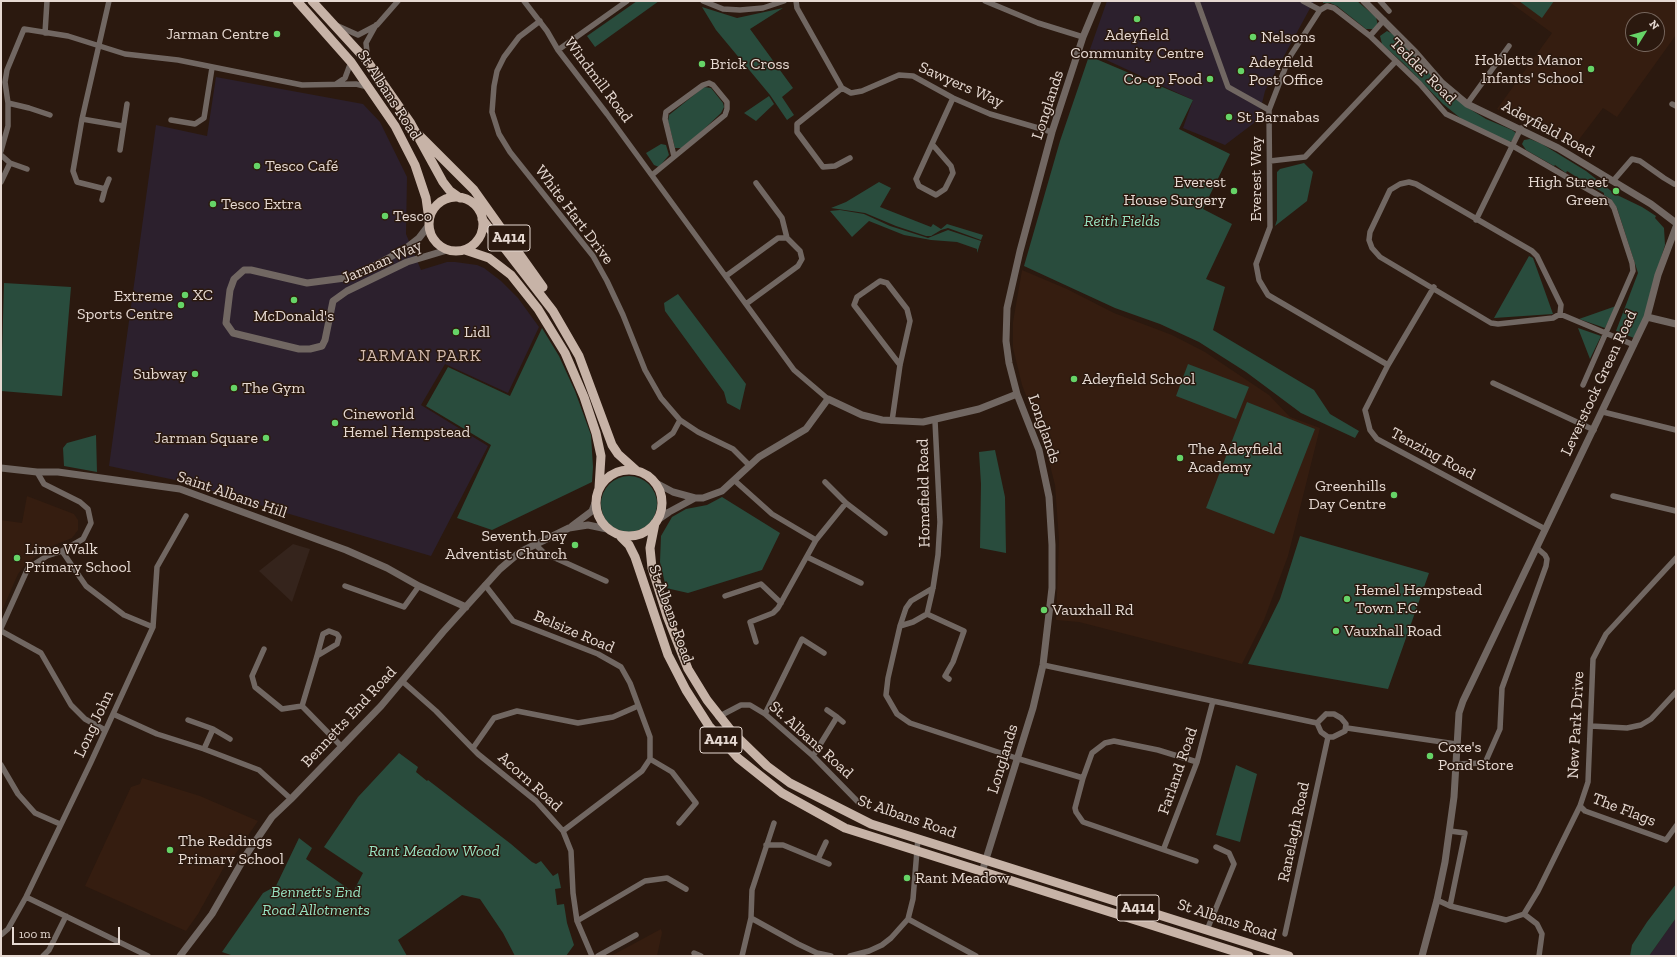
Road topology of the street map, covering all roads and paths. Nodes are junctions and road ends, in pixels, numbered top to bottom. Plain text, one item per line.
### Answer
1 (47, 1) edge
2 (109, 1) edge
3 (297, 1) edge
4 (312, 1) edge
5 (398, 1) edge
6 (524, 1) edge
7 (627, 1) edge
8 (703, 1) edge
9 (784, 1) edge
10 (796, 1) edge
11 (1098, 1) edge
12 (1197, 1) edge
13 (1303, 1) edge
14 (1364, 1) edge
15 (1380, 1) edge
16 (988, 2) edge
17 (1327, 6) joint
18 (1320, 10) junction
19 (1390, 11) dead end
20 (1384, 20) junction
21 (540, 21) junction
22 (332, 23) junction
23 (19, 24) dead end
24 (376, 25) junction
25 (24, 29) junction
26 (45, 33) junction
27 (1370, 36) junction
28 (1083, 37) junction
29 (100, 45) junction
30 (1509, 46) dead end
31 (558, 50) junction
32 (1396, 61) junction
33 (351, 62) junction
34 (368, 62) junction
35 (212, 68) junction
36 (334, 85) junction
37 (842, 88) junction
38 (372, 89) junction
39 (3, 97) edge
40 (953, 98) junction
41 (8, 103) junction
42 (127, 104) dead end
43 (1467, 104) junction
44 (1268, 110) junction
45 (50, 115) dead end
46 (82, 119) junction
47 (171, 120) dead end
48 (123, 126) junction
49 (1521, 128) junction
50 (1052, 132) junction
51 (419, 135) junction
52 (932, 144) junction
53 (1513, 146) junction
54 (1, 150) edge
55 (120, 150) dead end
56 (1, 155) edge
57 (674, 156) junction
58 (850, 158) dead end
59 (1270, 160) junction
60 (10, 163) junction
61 (27, 169) dead end
62 (652, 175) junction
63 (109, 179) dead end
64 (1613, 181) junction
65 (2, 182) edge
66 (756, 183) dead end
67 (1674, 184) dead end
68 (105, 189) junction
69 (460, 198) junction
70 (102, 200) dead end
71 (482, 219) junction
72 (1476, 220) junction
73 (429, 223) junction
74 (1676, 223) edge
75 (1676, 227) edge
76 (787, 238) junction
77 (447, 250) junction
78 (465, 250) junction
79 (726, 276) junction
80 (1434, 287) junction
81 (746, 304) junction
82 (1560, 314) junction
83 (1647, 317) junction
84 (1676, 324) edge
85 (1606, 333) junction
86 (1634, 345) junction
87 (579, 356) junction
88 (900, 365) junction
89 (1388, 365) junction
90 (1493, 383) dead end
91 (1584, 385) dead end
92 (1017, 394) junction
93 (828, 400) junction
94 (1602, 412) junction
95 (680, 420) junction
96 (892, 421) junction
97 (935, 421) junction
98 (1594, 430) junction
99 (1676, 430) edge
100 (654, 447) dead end
101 (749, 465) junction
102 (1, 468) edge
103 (637, 471) junction
104 (37, 472) junction
105 (734, 480) junction
106 (825, 482) dead end
107 (656, 483) junction
108 (599, 488) junction
109 (1613, 496) dead end
110 (695, 498) junction
111 (846, 503) junction
112 (595, 504) junction
113 (1676, 511) edge
114 (186, 516) dead end
115 (656, 522) junction
116 (569, 528) junction
117 (607, 529) junction
118 (1545, 529) junction
119 (885, 533) dead end
120 (621, 537) junction
121 (816, 540) junction
122 (535, 544) junction
123 (1537, 548) junction
124 (62, 551) junction
125 (807, 557) junction
126 (1676, 558) edge
127 (606, 581) dead end
128 (861, 583) dead end
129 (485, 585) junction
130 (345, 586) dead end
131 (419, 586) junction
132 (933, 588) junction
133 (725, 596) dead end
134 (781, 603) junction
135 (466, 607) junction
136 (927, 614) junction
137 (900, 626) junction
138 (153, 627) junction
139 (1, 629) edge
140 (756, 642) dead end
141 (264, 649) dead end
142 (824, 653) dead end
143 (317, 656) junction
144 (1043, 665) junction
145 (949, 679) dead end
146 (402, 681) junction
147 (1676, 692) edge
148 (1213, 700) junction
149 (302, 706) junction
150 (638, 706) junction
151 (827, 710) dead end
152 (113, 714) junction
153 (765, 714) junction
154 (718, 717) junction
155 (837, 717) junction
156 (188, 720) dead end
157 (843, 722) dead end
158 (1317, 723) junction
159 (1591, 726) junction
160 (1347, 728) junction
161 (105, 730) junction
162 (213, 730) junction
163 (1328, 737) junction
164 (230, 739) dead end
165 (1456, 744) junction
166 (342, 747) junction
167 (472, 748) junction
168 (204, 749) junction
169 (813, 756) junction
170 (650, 759) junction
171 (1019, 759) junction
172 (1197, 762) junction
173 (1456, 764) junction
174 (1, 766) edge
175 (1083, 778) junction
176 (291, 799) junction
177 (860, 804) dead end
178 (1580, 806) junction
179 (679, 823) dead end
180 (774, 823) dead end
181 (60, 824) junction
182 (1676, 826) edge
183 (563, 831) junction
184 (1450, 831) junction
185 (918, 838) junction
186 (826, 842) dead end
187 (766, 845) junction
188 (1216, 847) dead end
189 (1164, 848) junction
190 (918, 852) junction
191 (818, 859) junction
192 (986, 860) junction
193 (1196, 861) dead end
194 (829, 864) dead end
195 (982, 872) junction
196 (686, 889) dead end
197 (26, 897) junction
198 (1437, 900) junction
199 (1450, 906) junction
200 (1524, 914) junction
201 (66, 916) junction
202 (751, 918) junction
203 (908, 919) junction
204 (577, 921) junction
205 (1207, 930) junction
206 (1285, 934) dead end
207 (1, 935) edge
208 (636, 936) dead end
209 (694, 953) dead end
210 (870, 954) edge
211 (43, 956) edge
212 (148, 956) edge
213 (180, 956) edge
214 (592, 956) edge
215 (598, 956) edge
216 (701, 956) edge
217 (742, 956) edge
218 (831, 956) edge
219 (850, 956) edge
220 (976, 956) edge
221 (1249, 956) edge
222 (1288, 956) edge
223 (1422, 956) edge
224 (1539, 956) edge

1 - 26 street
2 - 29 street
3 - 33 main road, St Albans Road
4 - 22 main road, St Albans Road / A414
5 - 24 street
6 - 21 street, Windmill Road
7 - 31 street
8 - 9 street
10 - 37 street
11 - 28 street, Longlands
12 - 44 street
13 - 18 street
14 - 20 street, Adeyfield Road
15 - 19 street
16 - 28 street
17 - 18 street, Everest Way
17 - 27 street, Tedder Road
18 - 44 street, Everest Way
20 - 27 street, Tedder Road
20 - 43 street, Adeyfield Road
21 - 31 street, Windmill Road
21 - 95 street, White Hart Drive
22 - 24 street
22 - 34 main road, St Albans Road / A414
23 - 25 street
24 - 34 street
25 - 26 street
25 - 39 street
26 - 29 street
27 - 32 street, Tedder Road
28 - 50 street, Longlands
29 - 35 street
29 - 46 street
30 - 43 street
31 - 62 street, Windmill Road
32 - 53 street, Tedder Road
32 - 59 street
33 - 36 street
33 - 38 main road, St Albans Road
34 - 51 main road, St Albans Road / A414
35 - 36 street
35 - 47 street
36 - 38 street
37 - 40 street, Sawyers Way
37 - 58 street
38 - 73 main road, St Albans Road
39 - 41 street
40 - 50 street, Sawyers Way
40 - 52 street
41 - 45 street
41 - 54 street
42 - 48 street
43 - 49 street, Adeyfield Road
44 - 59 street, Everest Way
46 - 48 street
46 - 68 street
48 - 55 street
49 - 53 street
49 - 64 street, Adeyfield Road
50 - 92 street, Longlands
51 - 69 main road, St Albans Road / A414
51 - 87 main road, A414
52 - 52 street
53 - 72 street
53 - 85 street, Tedder Road
56 - 60 street
57 - 57 street
57 - 62 street
59 - 89 street, Everest Way
60 - 61 street
60 - 65 street
62 - 79 street, Windmill Road
63 - 68 street
64 - 67 street
64 - 74 street, Adeyfield Road
66 - 76 street
68 - 70 street
69 - 71 main road
69 - 73 main road
71 - 78 main road
71 - 87 main road, A414
72 - 80 street
72 - 82 street
73 - 77 main road
73 - 77 street, Jarman Way
75 - 83 street, Leverstock Green Road
76 - 79 street
76 - 81 street
77 - 78 main road
78 - 108 main road, A414
79 - 81 street, Windmill Road
80 - 82 street
80 - 89 street, Tenzing Road
81 - 93 street, Windmill Road
82 - 85 street
83 - 84 street
83 - 86 street, Leverstock Green Road
85 - 86 street
85 - 91 street, Tedder Road
86 - 94 street, Leverstock Green Road
87 - 103 main road, A414
88 - 88 street
88 - 96 street
89 - 118 street, Tenzing Road
90 - 98 street
92 - 97 street, Windmill Road
92 - 144 street, Longlands
93 - 96 street, Windmill Road
93 - 101 street
94 - 98 street, Leverstock Green Road
94 - 99 street
95 - 100 street
95 - 101 street, White Hart Drive
96 - 97 street, Windmill Road
97 - 132 street, Homefield Road
98 - 118 street, Leverstock Green Road
101 - 105 street
102 - 104 street, Saint Albans Hill
103 - 107 main road
103 - 108 main road
104 - 124 street
104 - 131 street, Saint Albans Hill
105 - 110 street
105 - 121 street
106 - 111 street
107 - 110 street
107 - 115 main road
108 - 112 main road
109 - 113 street
110 - 115 street
111 - 119 street
111 - 121 street
112 - 116 street, Bennetts End Road
112 - 117 main road
114 - 138 street, Long John
115 - 120 main road
115 - 154 main road, St Albans Road / A414
116 - 117 street, Bennetts End Road
116 - 122 street, Bennetts End Road
117 - 120 main road
118 - 123 street, Leverstock Green Road
120 - 190 main road, St Albans Road / A414
121 - 125 street
122 - 127 street
122 - 129 street, Bennetts End Road
123 - 165 street, Leverstock Green Road
123 - 173 street
124 - 138 street
124 - 139 street
125 - 128 street
125 - 134 street
126 - 159 street, New Park Drive
129 - 135 street, Bennetts End Road
129 - 150 street, Belsize Road
130 - 131 street
131 - 135 street, Saint Albans Hill
132 - 136 street, Homefield Road
132 - 137 street
133 - 134 street
134 - 140 street
135 - 146 street, Bennetts End Road
136 - 137 street
136 - 145 street
137 - 171 street
138 - 152 street, Long John
139 - 161 street
141 - 149 street
142 - 153 street
143 - 143 street
143 - 149 street
144 - 148 street
144 - 171 street, Longlands
146 - 166 street, Bennetts End Road
146 - 167 street, Acorn Road
147 - 159 street
148 - 158 street
148 - 172 street, Farland Road
149 - 166 street
150 - 167 street
150 - 170 street, Belsize Road
151 - 155 street
152 - 161 street, Long John
152 - 168 street
153 - 154 street, St. Albans Road
153 - 169 street, St. Albans Road
154 - 185 main road, St Albans Road / A414
155 - 157 street
155 - 169 street
156 - 162 street
158 - 160 street
158 - 163 street
159 - 178 street, New Park Drive
160 - 163 street
160 - 165 street
161 - 181 street, Long John
162 - 164 street
162 - 168 street
163 - 206 street, Ranelagh Road
165 - 173 street, Leverstock Green Road
166 - 176 street, Bennetts End Road
167 - 183 street, Acorn Road
168 - 176 street
169 - 177 street, St. Albans Road
170 - 179 street
170 - 183 street
171 - 175 street
171 - 192 street, Longlands
172 - 175 street
172 - 189 street, Farland Road
173 - 184 street, Leverstock Green Road
174 - 181 street
175 - 189 street
176 - 213 street, Bennetts End Road
178 - 182 street, The Flags
178 - 200 street, New Park Drive
180 - 187 street
181 - 197 street, Long John
183 - 204 street, Acorn Road
184 - 198 street, Leverstock Green Road
184 - 199 street
185 - 190 street
185 - 192 main road, St Albans Road / A414
186 - 191 street
187 - 191 street
187 - 202 street
188 - 205 street
189 - 193 street
190 - 195 main road, St Albans Road / A414
190 - 203 street
191 - 194 street
192 - 195 street, Longlands
192 - 205 main road, St Albans Road / A414
195 - 221 main road, St Albans Road / A414
196 - 204 street
197 - 201 street
197 - 207 street, Long John
198 - 199 street
198 - 223 street, Leverstock Green Road
199 - 200 street
200 - 224 street
201 - 211 street
201 - 212 street
202 - 217 street
202 - 218 street
203 - 210 street
203 - 220 street
204 - 214 street, Acorn Road
205 - 222 main road, St Albans Road / A414
208 - 215 street
209 - 216 street
210 - 219 street

